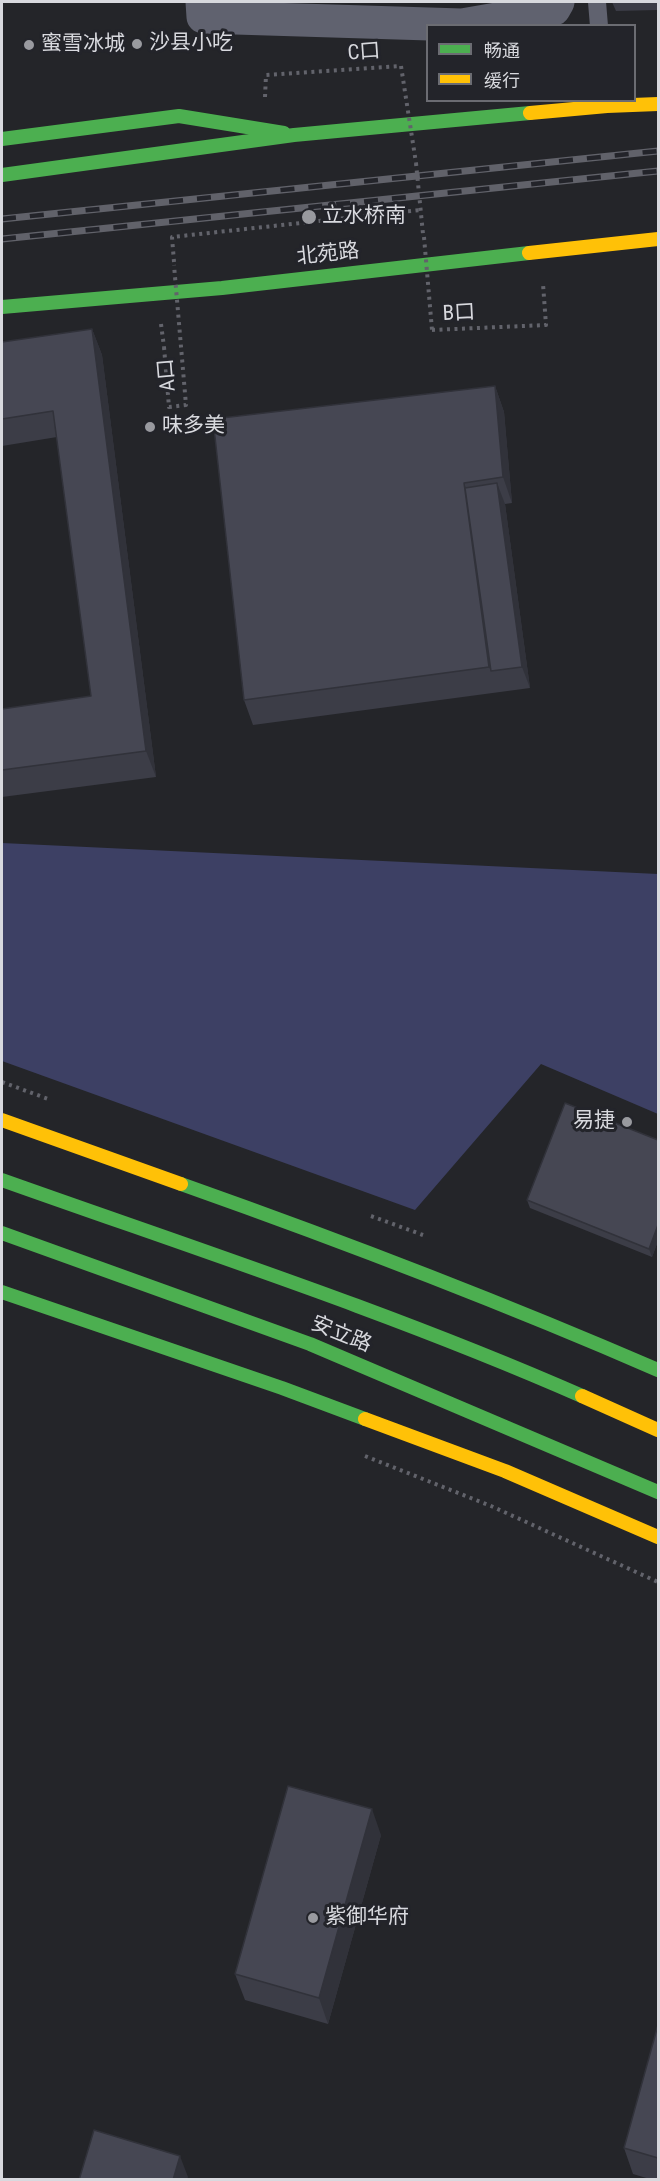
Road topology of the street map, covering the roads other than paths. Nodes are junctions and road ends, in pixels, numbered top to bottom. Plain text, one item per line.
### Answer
1 (202, 2) edge
2 (558, 2) edge
3 (597, 2) edge
4 (430, 24) edge
5 (468, 24) edge
6 (599, 24) edge
7 (607, 103) edge
8 (658, 104) edge
9 (294, 135) junction
10 (2, 139) edge
11 (2, 175) edge
12 (658, 239) edge
13 (2, 308) edge
14 (2, 1120) edge
15 (2, 1180) edge
16 (2, 1233) edge
17 (2, 1292) edge
18 (658, 1370) edge
19 (658, 1430) edge
20 (658, 1492) edge
21 (658, 1538) edge

1 - 4 street
2 - 5 street
3 - 6 lane
7 - 8 main road
7 - 9 main road
9 - 10 main road
9 - 11 main road
12 - 13 main road, 北苑路
14 - 18 main road
15 - 19 main road, 安立路
16 - 20 main road, 安立路
17 - 21 main road

